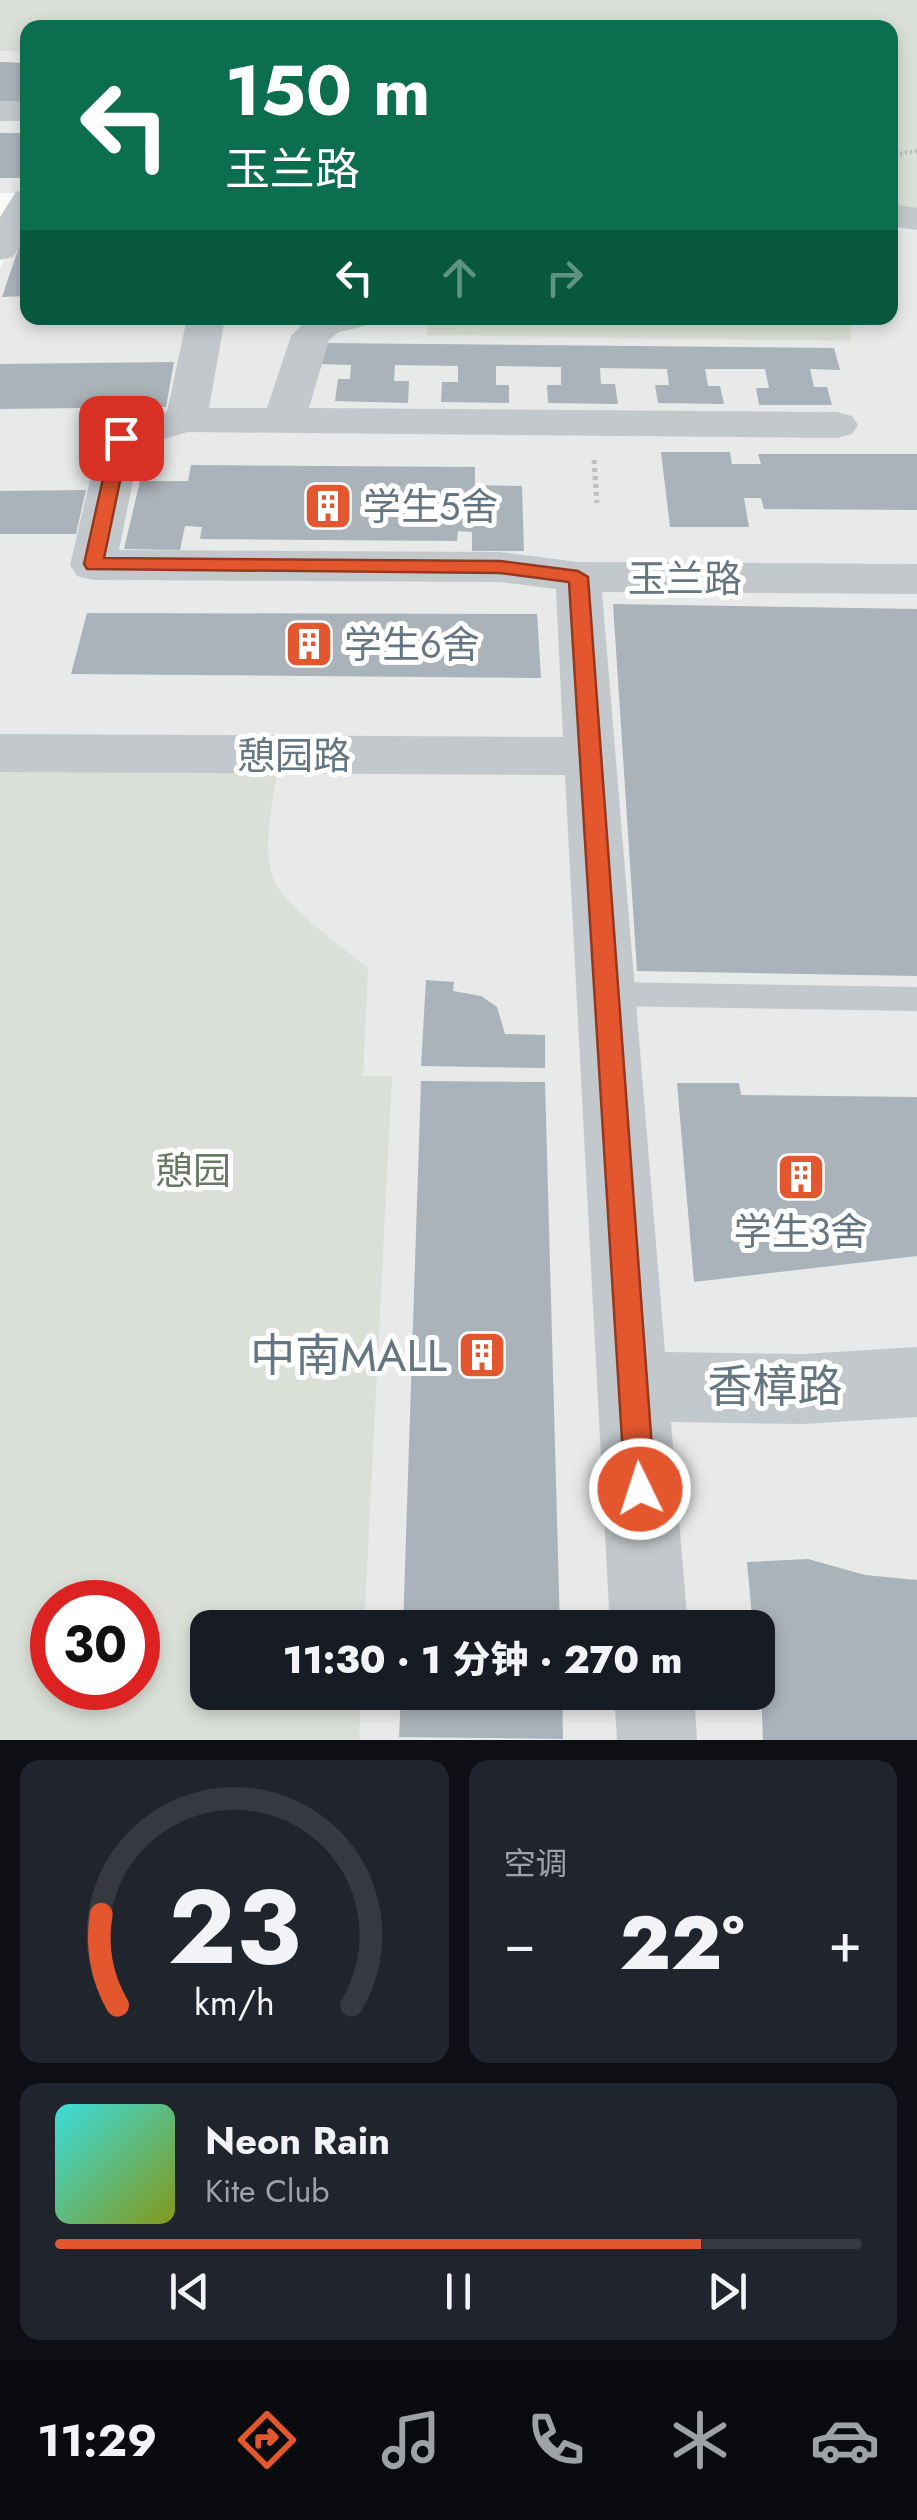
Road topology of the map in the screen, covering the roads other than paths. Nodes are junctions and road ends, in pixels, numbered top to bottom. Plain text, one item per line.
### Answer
1 (20, 213) edge
2 (0, 248) edge
3 (205, 325) edge
4 (324, 325) edge
5 (186, 420) junction
6 (284, 421) junction
7 (837, 425) dead end
8 (578, 577) junction
9 (917, 579) edge
10 (0, 753) edge
11 (589, 756) junction
12 (606, 994) junction
13 (917, 998) edge
14 (917, 1382) edge
15 (632, 1386) junction
16 (648, 1610) edge
17 (655, 1710) edge
18 (657, 1740) edge

1 - 2 street
3 - 5 street
4 - 6 street
5 - 6 street
5 - 8 street, 玉兰路
6 - 7 street
8 - 9 street, 玉兰路
8 - 11 street
10 - 11 street, 憩园路
11 - 12 street
12 - 13 lane
12 - 15 street
14 - 15 street, 香樟路
15 - 16 street
17 - 18 street

